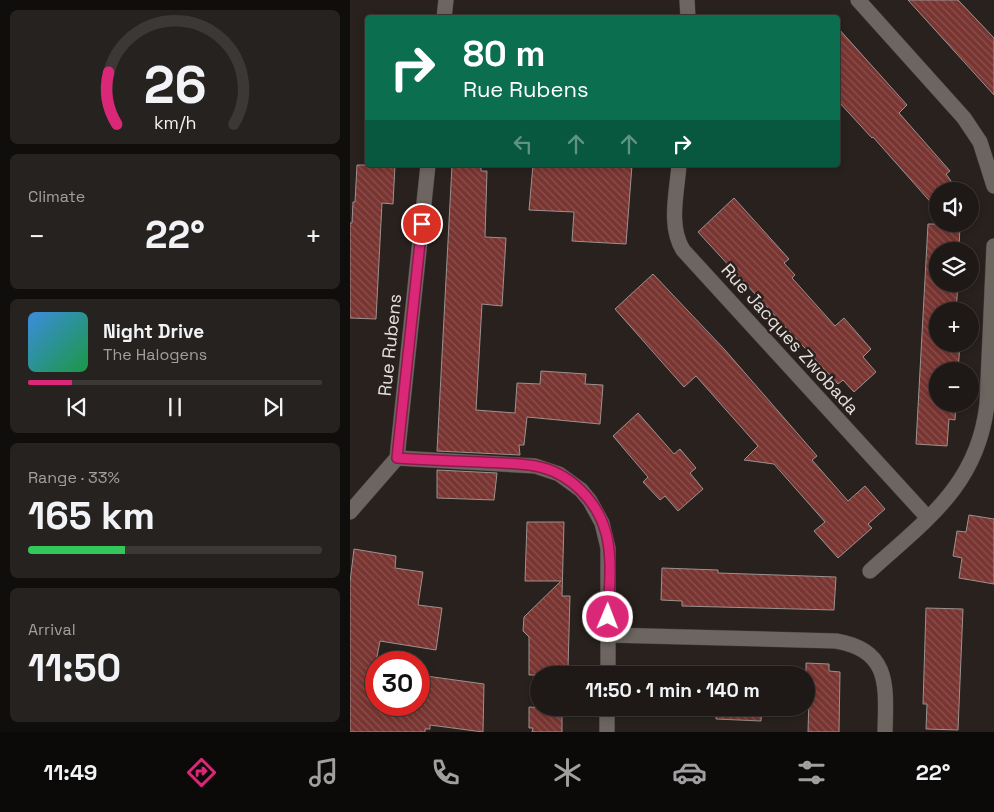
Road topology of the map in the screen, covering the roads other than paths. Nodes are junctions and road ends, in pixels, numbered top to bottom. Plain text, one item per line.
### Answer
1 (446, 0) edge
2 (687, 0) edge
3 (858, 0) edge
4 (444, 15) edge
5 (688, 15) edge
6 (428, 167) edge
7 (679, 167) edge
8 (994, 186) edge
9 (994, 246) edge
10 (990, 405) edge
11 (397, 458) junction
12 (350, 512) edge
13 (928, 518) junction
14 (870, 571) dead end
15 (608, 636) junction
16 (608, 666) edge
17 (607, 716) edge
18 (607, 732) edge
19 (885, 732) edge

1 - 4 street
2 - 5 street
3 - 8 street
6 - 11 street, Rue Rubens
7 - 13 street, Rue Jacques Zwobada
9 - 10 street
10 - 13 street
11 - 12 street
11 - 15 street
13 - 14 street
15 - 16 street
15 - 19 street
17 - 18 street

